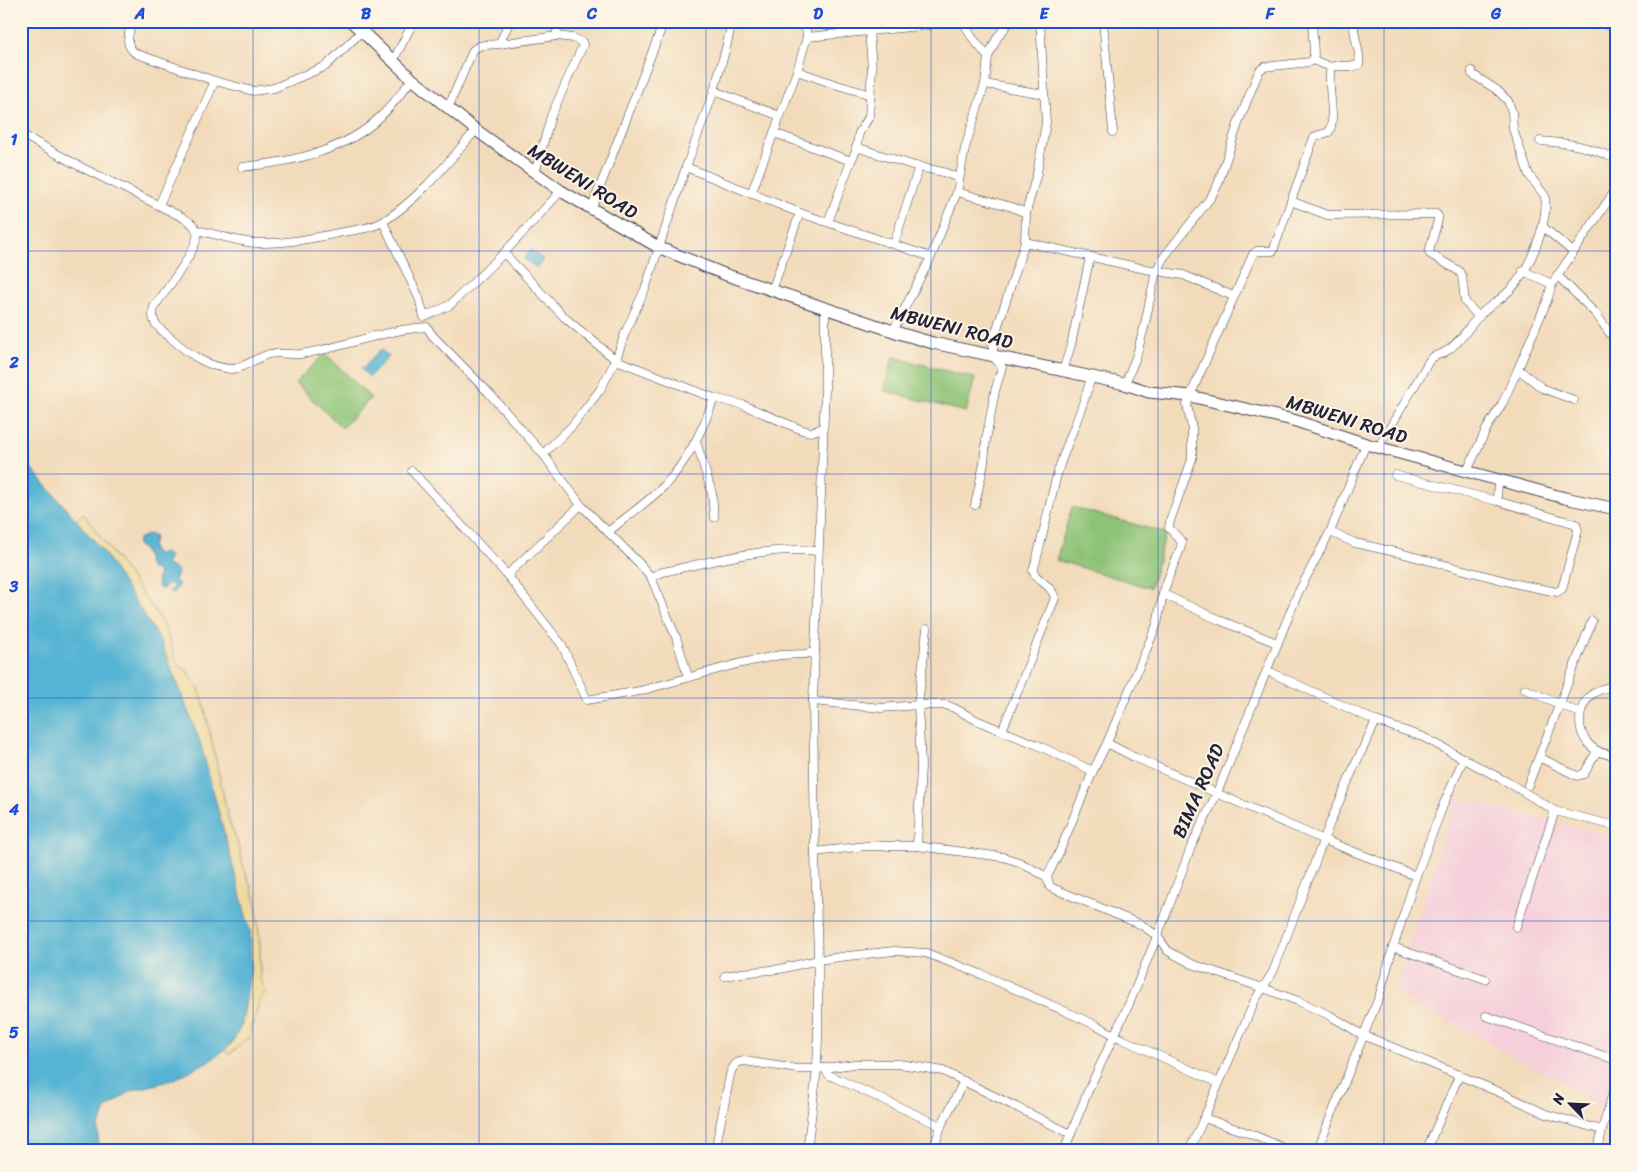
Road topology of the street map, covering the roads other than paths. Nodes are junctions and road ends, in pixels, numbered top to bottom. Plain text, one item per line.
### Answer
1 (132, 21) edge
2 (351, 21) edge
3 (414, 21) edge
4 (510, 21) edge
5 (556, 21) edge
6 (660, 21) edge
7 (732, 21) edge
8 (804, 21) edge
9 (934, 21) edge
10 (964, 21) edge
11 (1010, 21) edge
12 (1040, 21) edge
13 (1103, 21) edge
14 (1312, 21) edge
15 (1354, 21) edge
16 (1600, 21) edge
17 (1616, 30) edge
18 (869, 31) junction
19 (361, 32) junction
20 (557, 36) junction
21 (807, 37) junction
22 (499, 44) junction
23 (988, 57) junction
24 (1313, 60) junction
25 (393, 62) junction
26 (1331, 67) junction
27 (797, 71) junction
28 (1472, 71) dead end
29 (412, 79) junction
30 (215, 81) junction
31 (985, 84) junction
32 (714, 91) junction
33 (1044, 94) junction
34 (871, 95) junction
35 (448, 108) junction
36 (780, 116) junction
37 (476, 130) junction
38 (1113, 132) dead end
39 (774, 133) junction
40 (21, 134) edge
41 (1540, 141) dead end
42 (856, 147) junction
43 (1616, 159) edge
44 (851, 160) junction
45 (919, 166) junction
46 (242, 167) dead end
47 (686, 167) junction
48 (535, 173) junction
49 (959, 178) junction
50 (1616, 189) edge
51 (561, 191) junction
52 (957, 192) junction
53 (751, 194) junction
54 (1291, 201) junction
55 (159, 205) junction
56 (591, 210) junction
57 (800, 213) junction
58 (1026, 213) junction
59 (383, 222) junction
60 (828, 222) junction
61 (1542, 226) junction
62 (197, 230) junction
63 (1025, 242) junction
64 (894, 244) junction
65 (660, 248) junction
66 (1573, 252) junction
67 (504, 253) junction
68 (931, 257) junction
69 (1090, 257) junction
70 (1156, 270) junction
71 (1523, 271) junction
72 (1557, 275) junction
73 (1552, 284) junction
74 (772, 290) junction
75 (1233, 296) junction
76 (825, 307) junction
77 (424, 317) junction
78 (1479, 317) junction
79 (427, 327) junction
80 (893, 331) junction
81 (1616, 342) edge
82 (994, 356) junction
83 (616, 360) junction
84 (1518, 369) junction
85 (1063, 371) junction
86 (1091, 377) junction
87 (1125, 384) junction
88 (1190, 396) junction
89 (714, 398) junction
90 (1574, 400) dead end
91 (823, 428) junction
92 (696, 441) junction
93 (1366, 444) junction
94 (1378, 448) junction
95 (543, 454) junction
96 (412, 471) dead end
97 (1467, 471) junction
98 (1395, 475) dead end
99 (1498, 480) junction
100 (1497, 501) junction
101 (581, 505) junction
102 (975, 505) dead end
103 (1616, 509) edge
104 (714, 517) dead end
105 (608, 532) junction
106 (1330, 532) junction
107 (818, 551) junction
108 (507, 575) junction
109 (651, 577) junction
110 (1163, 594) junction
111 (1592, 621) dead end
112 (927, 629) dead end
113 (1277, 643) junction
114 (815, 652) junction
115 (1268, 671) junction
116 (688, 677) junction
117 (1616, 687) edge
118 (1525, 689) dead end
119 (813, 701) junction
120 (918, 704) junction
121 (1559, 704) junction
122 (1580, 714) junction
123 (1376, 721) junction
124 (1002, 731) junction
125 (1107, 743) junction
126 (1597, 751) junction
127 (1616, 755) edge
128 (1539, 757) junction
129 (1464, 758) junction
130 (1093, 771) junction
131 (1528, 785) dead end
132 (1217, 792) junction
133 (1555, 811) junction
134 (1616, 826) edge
135 (1324, 840) junction
136 (917, 846) junction
137 (815, 852) junction
138 (1416, 876) junction
139 (1047, 877) junction
140 (1516, 927) dead end
141 (1157, 936) junction
142 (1393, 947) junction
143 (818, 960) junction
144 (725, 976) dead end
145 (1485, 979) dead end
146 (1263, 988) junction
147 (1486, 1016) dead end
148 (1114, 1035) junction
149 (1363, 1035) junction
150 (1616, 1060) edge
151 (820, 1068) junction
152 (1459, 1076) junction
153 (964, 1081) junction
154 (1219, 1083) junction
155 (1616, 1083) edge
156 (1204, 1118) junction
157 (941, 1126) junction
158 (1602, 1130) junction
159 (1071, 1134) junction
160 (715, 1151) edge
161 (807, 1151) edge
162 (933, 1151) edge
163 (1064, 1151) edge
164 (1189, 1151) edge
165 (1291, 1151) edge
166 (1317, 1151) edge
167 (1426, 1151) edge
168 (1598, 1151) edge

1 - 30 street
2 - 19 street, MBWENI ROAD
3 - 25 street
4 - 22 street
5 - 20 street
6 - 56 street
7 - 32 street
8 - 21 street
9 - 18 street
10 - 23 street
11 - 23 street
12 - 33 street
13 - 38 street
14 - 24 street
15 - 26 street
16 - 17 street
18 - 21 street
18 - 34 street
19 - 25 street, MBWENI ROAD
19 - 30 street
20 - 22 street
20 - 48 street
21 - 27 street
22 - 35 street
23 - 31 street
24 - 26 street
24 - 70 street
25 - 29 street, MBWENI ROAD
26 - 54 street
27 - 34 street
27 - 36 street
28 - 61 street
29 - 35 street, MBWENI ROAD
29 - 46 street
30 - 55 street
31 - 33 street
31 - 49 street
32 - 36 street
32 - 47 street
33 - 58 street
34 - 42 street
35 - 37 street, MBWENI ROAD
36 - 39 street
37 - 48 street, MBWENI ROAD
37 - 59 street
39 - 44 street
39 - 53 street
40 - 55 street
41 - 43 street
42 - 44 street
42 - 45 street
44 - 60 street
45 - 49 street
45 - 64 street
47 - 53 street
47 - 65 street
48 - 51 street, MBWENI ROAD
49 - 52 street
50 - 66 street
51 - 56 street, MBWENI ROAD
51 - 67 street
52 - 58 street
52 - 68 street
53 - 57 street
54 - 75 street
54 - 78 street
55 - 62 street
56 - 65 street, MBWENI ROAD
57 - 60 street
57 - 74 street
58 - 63 street
59 - 62 street
59 - 77 street
60 - 64 street
61 - 66 street
61 - 71 street
62 - 79 street
63 - 69 street
63 - 82 street
64 - 68 street
65 - 74 street, MBWENI ROAD
65 - 83 street
66 - 72 street
67 - 77 street
67 - 83 street
68 - 80 street
69 - 70 street
69 - 85 street
70 - 75 street
70 - 87 street
71 - 73 street
71 - 78 street
72 - 73 street
72 - 81 street
73 - 84 street
74 - 76 street, MBWENI ROAD
75 - 88 street
76 - 80 street, MBWENI ROAD
76 - 91 street
77 - 79 street
78 - 94 street
79 - 95 street
80 - 82 street, MBWENI ROAD
82 - 85 street, MBWENI ROAD
82 - 102 street
83 - 89 street
83 - 95 street
84 - 90 street
84 - 97 street
85 - 86 street, MBWENI ROAD
86 - 87 street, MBWENI ROAD
86 - 124 street
87 - 88 street, MBWENI ROAD
88 - 93 street, MBWENI ROAD
88 - 110 street
89 - 91 street
89 - 92 street
91 - 107 street
92 - 104 street
92 - 105 street
93 - 94 street, MBWENI ROAD
93 - 106 street, BIMA ROAD
94 - 97 street, MBWENI ROAD
95 - 101 street
96 - 108 street
97 - 99 street, MBWENI ROAD
98 - 100 street
99 - 100 street
99 - 103 street, MBWENI ROAD
100 - 106 street
101 - 105 street
101 - 108 street
105 - 109 street
106 - 113 street, BIMA ROAD
107 - 109 street
107 - 114 street
108 - 116 street
109 - 116 street
110 - 113 street
110 - 125 street
111 - 121 street
112 - 120 street
113 - 115 street, BIMA ROAD
114 - 116 street
114 - 119 street
115 - 123 street
115 - 132 street, BIMA ROAD
117 - 122 street
118 - 121 street
119 - 120 street
119 - 137 street
120 - 124 street
120 - 136 street
121 - 122 street
121 - 128 street
122 - 126 street
123 - 129 street
123 - 135 street
124 - 130 street
125 - 130 street
125 - 132 street
126 - 127 street
126 - 128 street
128 - 131 street
129 - 133 street
129 - 138 street
130 - 139 street
132 - 135 street
132 - 141 street, BIMA ROAD
133 - 134 street
133 - 140 street
135 - 138 street
135 - 146 street
136 - 137 street
136 - 139 street
137 - 143 street
138 - 142 street
139 - 141 street
141 - 146 street
141 - 148 street, BIMA ROAD
142 - 145 street
142 - 149 street
143 - 144 street
143 - 148 street
143 - 151 street
146 - 149 street
146 - 154 street
147 - 150 street
148 - 154 street
148 - 159 street, BIMA ROAD
149 - 152 street
149 - 166 street
151 - 153 street
151 - 157 street
151 - 160 street
151 - 161 street
152 - 158 street
152 - 167 street
153 - 157 street
153 - 159 street
154 - 156 street
155 - 158 street
156 - 164 street
156 - 165 street
157 - 162 street
158 - 168 street
159 - 163 street, BIMA ROAD

